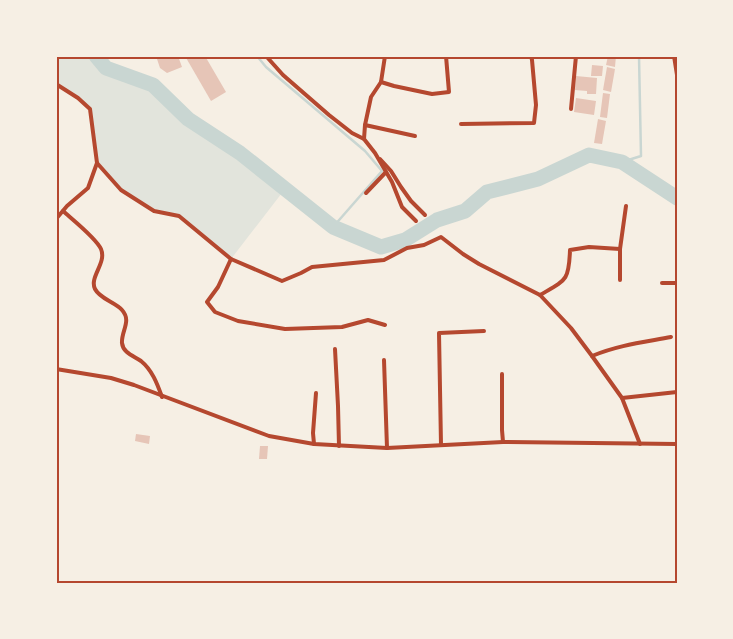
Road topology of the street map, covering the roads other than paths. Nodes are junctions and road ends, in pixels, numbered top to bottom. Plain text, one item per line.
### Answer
1 (266, 56) edge
2 (385, 56) edge
3 (446, 56) edge
4 (531, 56) edge
5 (576, 56) edge
6 (674, 56) edge
7 (677, 75) edge
8 (380, 82) junction
9 (56, 84) edge
10 (571, 109) dead end
11 (461, 124) dead end
12 (365, 125) junction
13 (415, 136) dead end
14 (364, 139) junction
15 (375, 153) junction
16 (97, 163) junction
17 (386, 172) junction
18 (366, 193) dead end
19 (626, 206) dead end
20 (63, 211) junction
21 (425, 215) dead end
22 (56, 219) edge
23 (416, 221) dead end
24 (620, 249) junction
25 (231, 259) junction
26 (620, 280) dead end
27 (662, 283) dead end
28 (677, 283) edge
29 (540, 295) junction
30 (385, 325) dead end
31 (484, 331) dead end
32 (672, 337) dead end
33 (335, 349) dead end
34 (592, 356) junction
35 (384, 360) dead end
36 (56, 365) edge
37 (56, 369) edge
38 (65, 370) junction
39 (502, 374) dead end
40 (677, 392) edge
41 (316, 393) dead end
42 (162, 396) junction
43 (622, 398) junction
44 (503, 442) junction
45 (314, 444) junction
46 (640, 444) junction
47 (677, 444) edge
48 (441, 445) junction
49 (339, 446) junction
50 (387, 448) junction

1 - 14 street
2 - 8 street
3 - 8 street
4 - 11 street
5 - 10 street
6 - 7 street
8 - 12 street
9 - 16 street
12 - 13 street
12 - 14 street
14 - 15 street
15 - 17 street
15 - 21 street
16 - 20 street
16 - 25 street
17 - 18 street
17 - 23 street
19 - 24 street
20 - 22 street
20 - 42 street
24 - 26 street
24 - 29 street
25 - 29 street
25 - 30 street
27 - 28 street
29 - 34 street
31 - 48 street
32 - 34 street
33 - 49 street
34 - 43 street
35 - 50 street
36 - 38 street
37 - 38 street
38 - 42 street
39 - 44 street
40 - 43 street
41 - 45 street
42 - 45 street
43 - 46 street
44 - 46 street
44 - 48 street
45 - 49 street
46 - 47 street
48 - 50 street
49 - 50 street

